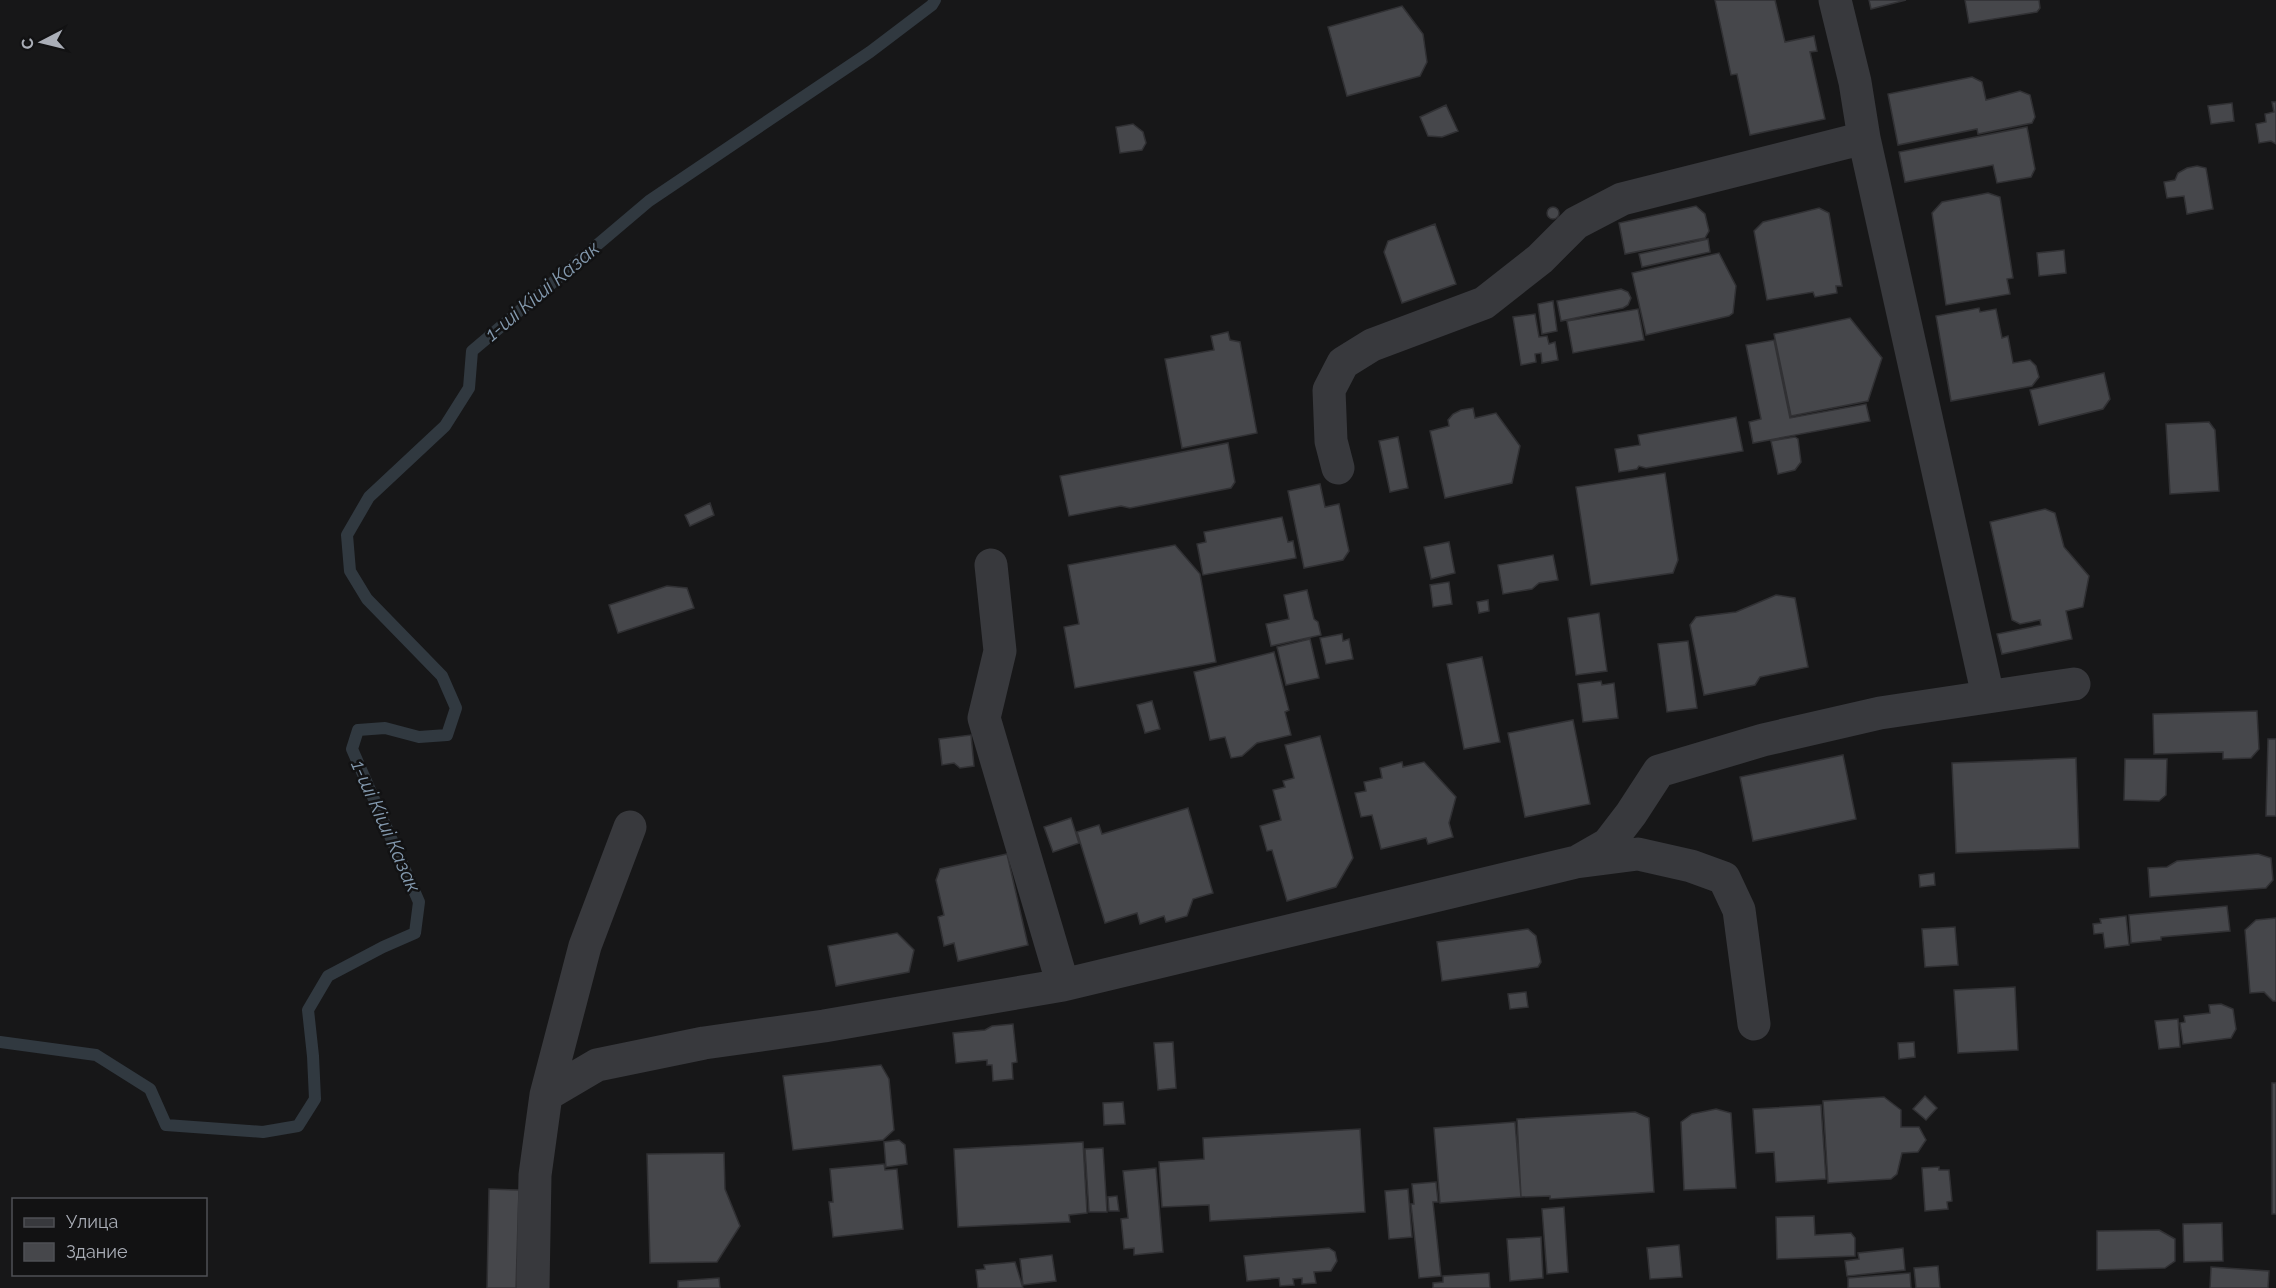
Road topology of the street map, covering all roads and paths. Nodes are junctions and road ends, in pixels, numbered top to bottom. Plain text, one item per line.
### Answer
1 (1835, 0) edge
2 (1864, 138) junction
3 (1338, 468) dead end
4 (991, 565) dead end
5 (2074, 684) dead end
6 (1988, 696) junction
7 (630, 827) dead end
8 (1576, 862) junction
9 (1063, 985) junction
10 (1754, 1024) dead end
11 (546, 1095) junction
12 (533, 1288) edge

1 - 2 street
2 - 3 street
2 - 6 street
4 - 9 street
5 - 6 street
6 - 8 street
7 - 11 street
8 - 9 street
8 - 10 street
9 - 11 street
11 - 12 street

